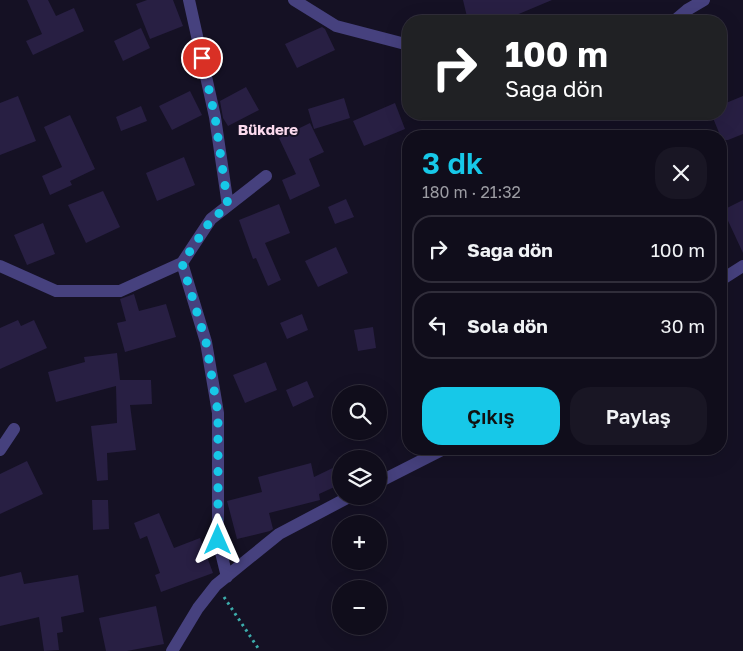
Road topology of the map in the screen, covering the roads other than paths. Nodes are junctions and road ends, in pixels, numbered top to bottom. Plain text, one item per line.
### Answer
1 (190, 0) edge
2 (294, 0) edge
3 (704, 0) edge
4 (681, 15) edge
5 (402, 42) edge
6 (266, 176) dead end
7 (228, 206) junction
8 (182, 263) junction
9 (0, 266) edge
10 (743, 266) edge
11 (727, 276) edge
12 (14, 429) dead end
13 (0, 450) edge
14 (432, 455) edge
15 (387, 478) edge
16 (334, 505) edge
17 (227, 577) junction
18 (172, 651) edge

1 - 7 street
2 - 5 street
3 - 4 street
6 - 7 street
7 - 8 street
8 - 9 street
8 - 17 street
10 - 11 street
12 - 13 street
14 - 15 street
16 - 17 street
17 - 18 street

